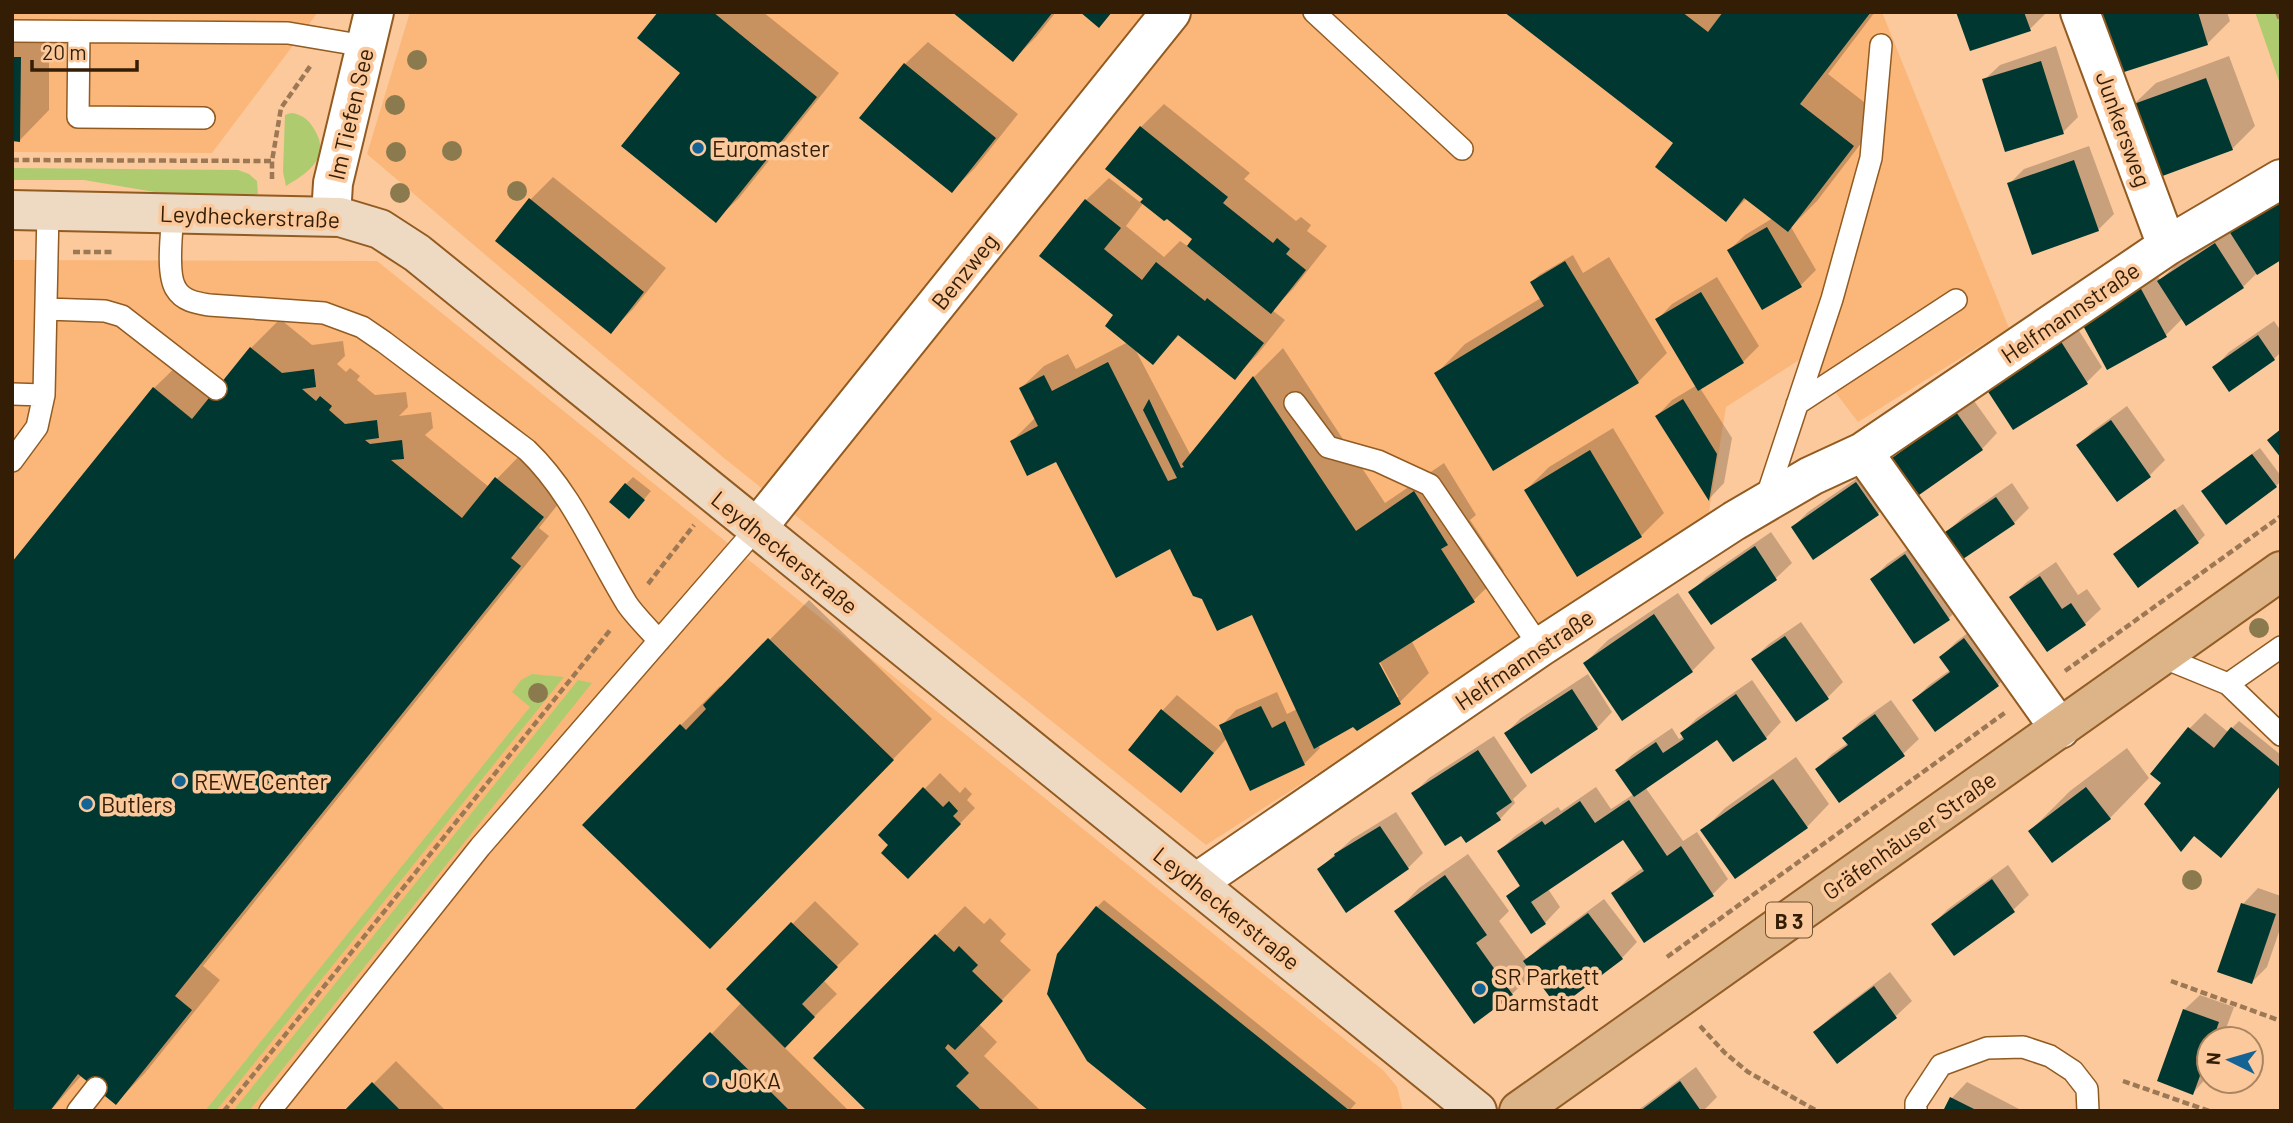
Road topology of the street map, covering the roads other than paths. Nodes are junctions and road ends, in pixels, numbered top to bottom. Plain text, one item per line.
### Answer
1 (1171, 12) edge
2 (1314, 12) edge
3 (2080, 12) edge
4 (12, 31) edge
5 (79, 32) junction
6 (356, 33) edge
7 (1881, 45) dead end
8 (204, 118) dead end
9 (1462, 149) dead end
10 (2281, 179) edge
11 (30, 210) edge
12 (173, 213) junction
13 (331, 216) junction
14 (2167, 246) junction
15 (1956, 300) dead end
16 (46, 309) junction
17 (216, 389) dead end
18 (12, 394) edge
19 (44, 396) junction
20 (1295, 403) dead end
21 (1797, 404) junction
22 (1863, 452) junction
23 (12, 461) edge
24 (1764, 503) junction
25 (756, 529) junction
26 (2281, 571) edge
27 (659, 641) junction
28 (1540, 647) junction
29 (2281, 647) edge
30 (2162, 657) junction
31 (2228, 684) junction
32 (2060, 729) junction
33 (2281, 735) edge
34 (1196, 883) junction
35 (96, 1088) dead end
36 (78, 1111) edge
37 (270, 1111) edge
38 (1477, 1111) edge
39 (1519, 1111) edge
40 (1916, 1111) edge
41 (2088, 1111) edge

1 - 25 street, Benzweg
2 - 9 lane
3 - 14 street, Junkersweg
4 - 5 lane
5 - 6 lane
5 - 8 lane
6 - 13 street, Im Tiefen See
7 - 21 lane
10 - 14 street, Helfmannstraße
11 - 12 street, Leydheckerstraße
11 - 16 lane
12 - 13 street, Leydheckerstraße
12 - 27 lane
13 - 25 street, Leydheckerstraße
14 - 22 street, Helfmannstraße
15 - 21 lane
16 - 17 lane
16 - 19 lane
18 - 19 lane
19 - 23 lane
20 - 28 lane
21 - 24 lane
22 - 24 street, Helfmannstraße
22 - 32 street
24 - 28 street, Helfmannstraße
25 - 27 lane
25 - 34 street, Leydheckerstraße
26 - 30 main road, Gräfenhäuser Straße / B 3
27 - 37 lane
28 - 34 street, Helfmannstraße
29 - 31 lane
30 - 31 lane
30 - 32 main road, Gräfenhäuser Straße / B 3
31 - 33 lane
32 - 39 main road, Gräfenhäuser Straße / B 3
34 - 38 street, Leydheckerstraße
35 - 36 lane
40 - 41 lane

